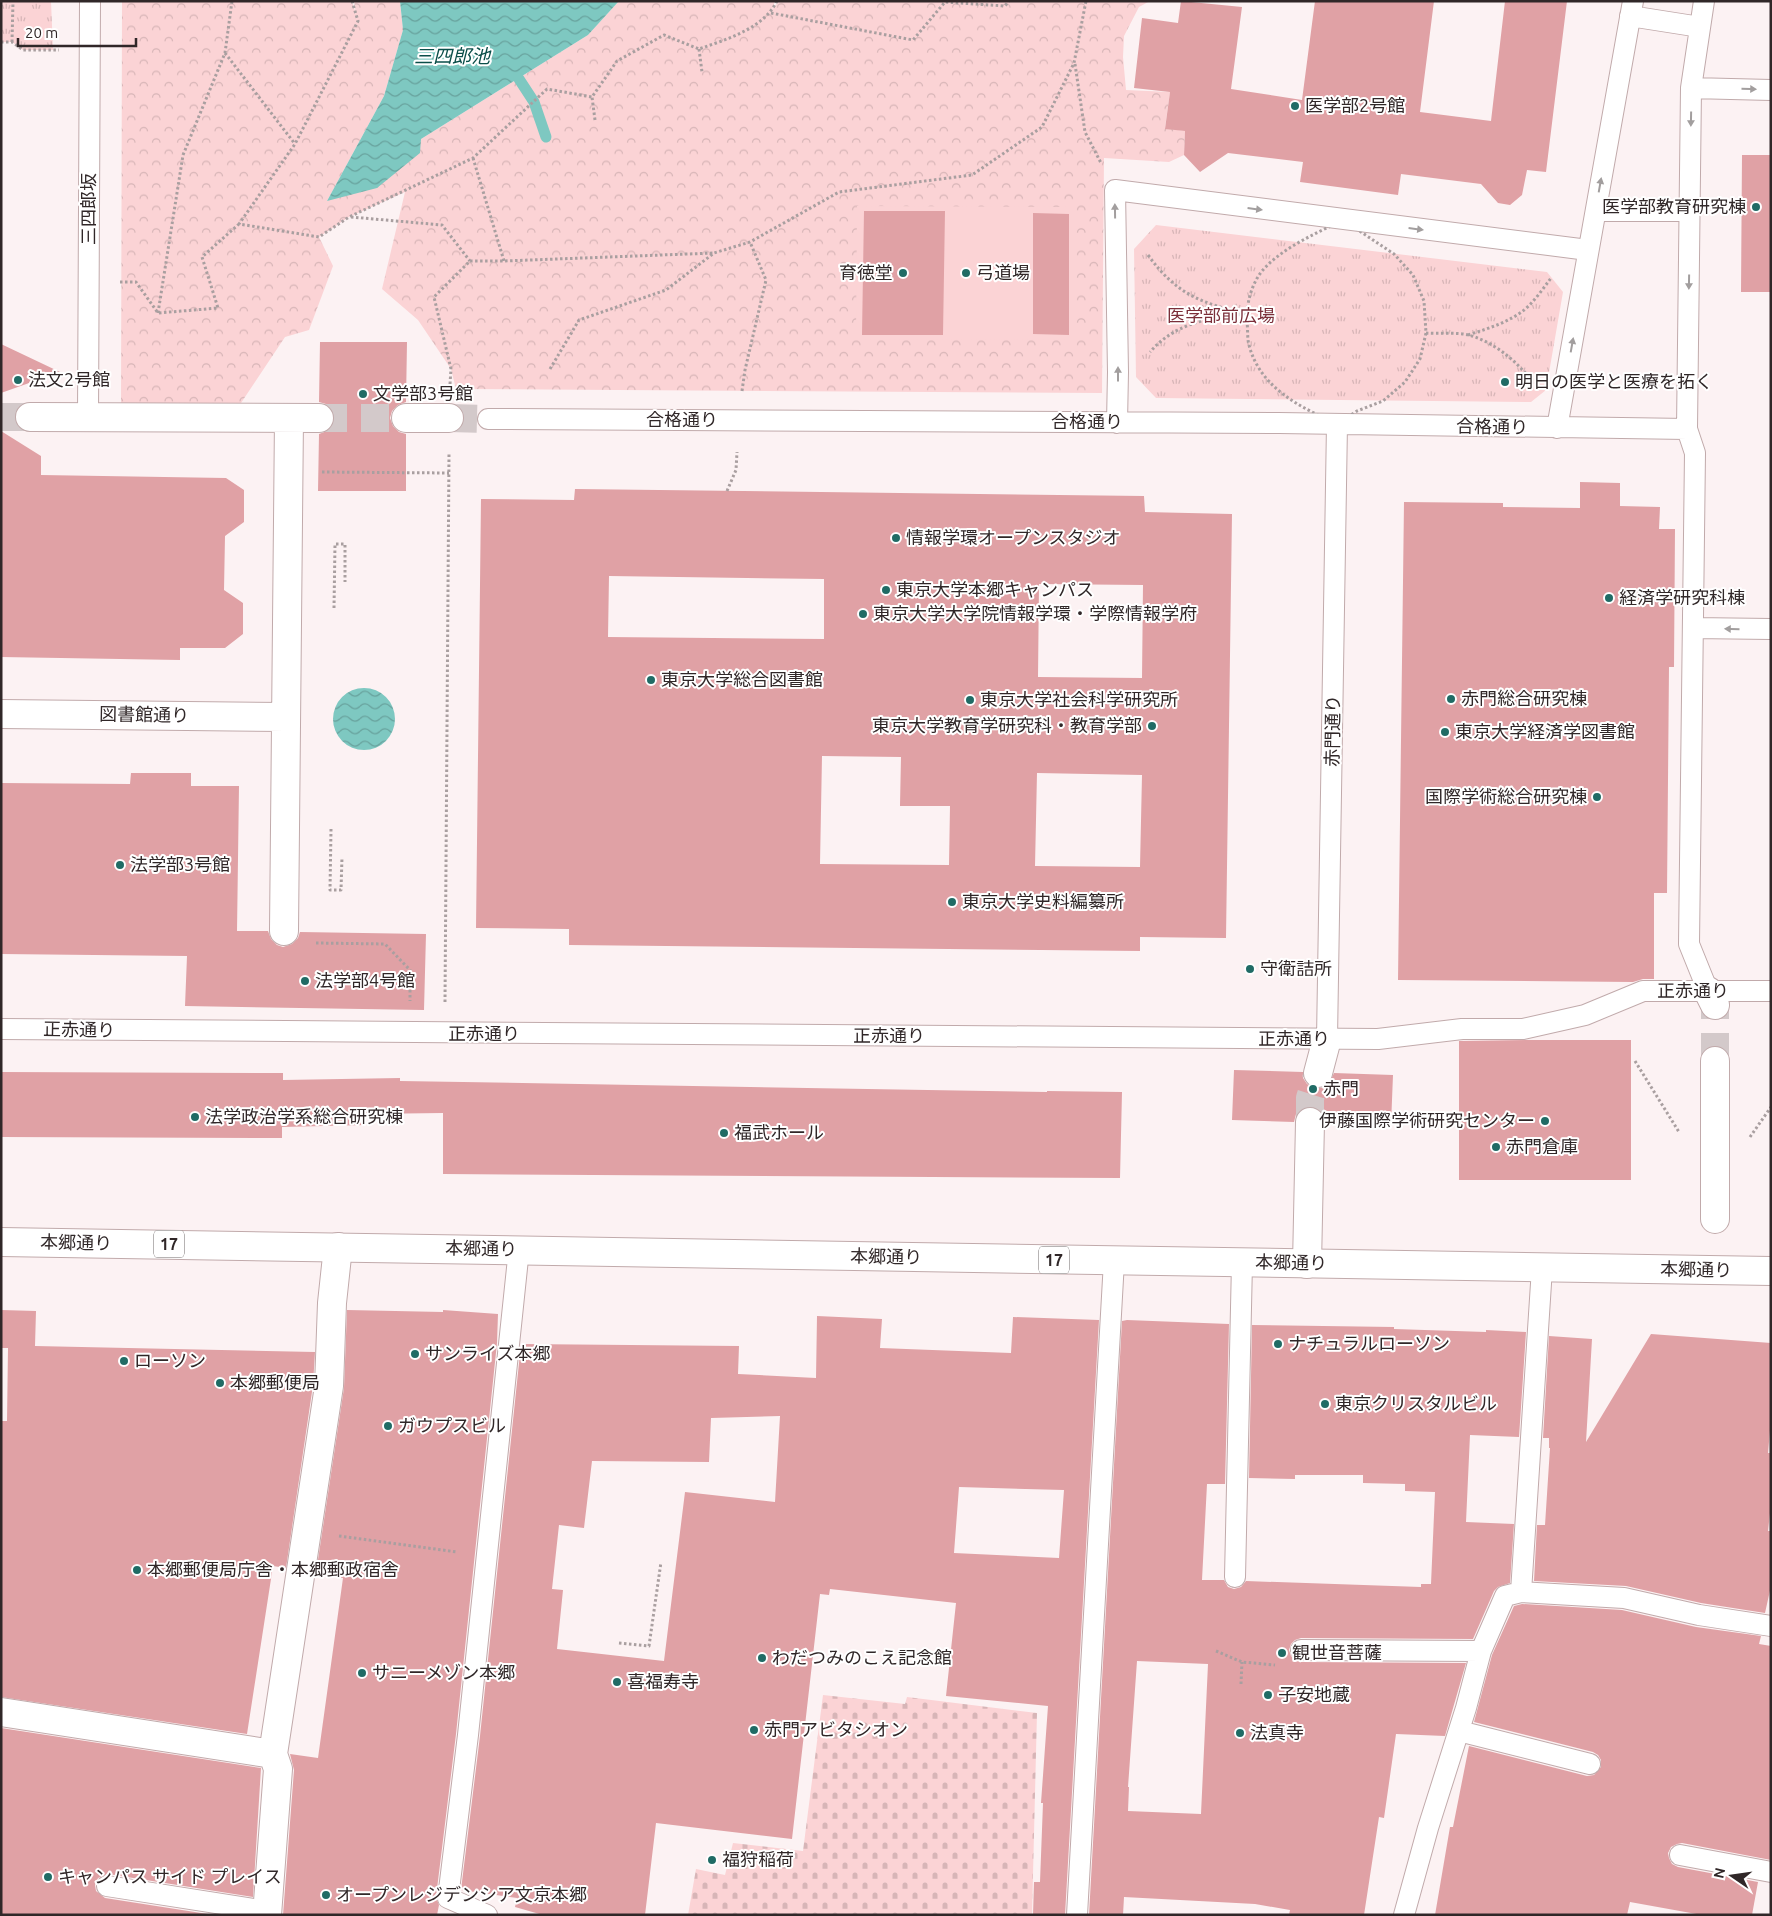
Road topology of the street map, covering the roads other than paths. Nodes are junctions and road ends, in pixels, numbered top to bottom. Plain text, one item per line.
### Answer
1 (90, 1) edge
2 (1704, 1) edge
3 (1632, 9) edge
4 (1700, 28) junction
5 (1691, 88) junction
6 (1771, 90) edge
7 (1596, 211) junction
8 (1690, 211) junction
9 (1588, 250) junction
10 (30, 417) tunnel mouth
11 (88, 417) junction
12 (289, 418) junction
13 (319, 418) tunnel mouth
14 (406, 418) tunnel mouth
15 (449, 418) tunnel mouth
16 (488, 419) tunnel mouth
17 (1117, 423) junction
18 (1337, 424) junction
19 (1557, 428) junction
20 (1687, 429) junction
21 (1693, 628) junction
22 (1771, 629) edge
23 (1, 714) edge
24 (286, 717) junction
25 (284, 931) road end
26 (1771, 991) edge
27 (1712, 998) junction
28 (1, 1029) edge
29 (1328, 1039) junction
30 (1715, 1062) tunnel mouth
31 (1318, 1073) tunnel mouth
32 (1310, 1122) tunnel mouth
33 (1715, 1219) dead end
34 (1, 1242) edge
35 (338, 1246) junction
36 (519, 1249) junction
37 (1114, 1261) junction
38 (1242, 1263) junction
39 (1307, 1264) junction
40 (1542, 1268) junction
41 (1771, 1271) edge
42 (1235, 1577) dead end
43 (1521, 1592) junction
44 (1771, 1626) edge
45 (1302, 1650) dead end
46 (1481, 1651) junction
47 (1, 1712) edge
48 (1459, 1731) junction
49 (273, 1754) junction
50 (1590, 1764) dead end
51 (1680, 1855) dead end
52 (1771, 1872) edge
53 (107, 1886) dead end
54 (267, 1913) edge
55 (487, 1915) edge
56 (1077, 1915) edge
57 (1404, 1915) edge

1 - 11 lane, 三四郎坂
2 - 4 lane
3 - 4 lane
7 -> 3 lane
4 - 5 lane
5 -> 6 lane
5 -> 8 lane
7 - 8 lane
7 - 9 lane
8 -> 20 lane
17 -> 9 lane
19 -> 9 lane
10 - 11 main road
11 - 12 main road
12 - 13 main road
12 - 24 main road
14 - 15 main road
16 - 17 lane, 合格通り
17 - 18 lane, 合格通り
18 - 19 lane, 合格通り
18 - 29 lane, 赤門通り
19 - 20 lane, 合格通り
20 - 21 lane
22 -> 21 lane
21 - 27 lane
23 - 24 main road, 図書館通り
24 - 25 main road
26 - 27 lane, 正赤通り
27 - 29 lane, 正赤通り
28 - 29 lane, 正赤通り
29 - 31 main road
30 - 33 main road
32 - 39 main road
34 - 35 main road, 本郷通り / 17
35 - 36 main road, 本郷通り / 17
35 - 49 main road
36 - 37 main road, 本郷通り / 17
36 - 55 lane
37 - 38 main road, 本郷通り / 17
37 - 56 lane
38 - 39 main road, 本郷通り / 17
38 - 42 lane
39 - 40 main road, 本郷通り / 17
40 - 41 main road, 本郷通り / 17
40 - 43 lane
43 - 44 lane
43 - 46 lane
45 - 46 lane
46 - 48 lane
47 - 49 main road
48 - 50 lane
48 - 57 lane
49 - 54 main road
51 - 52 lane
53 - 54 lane

